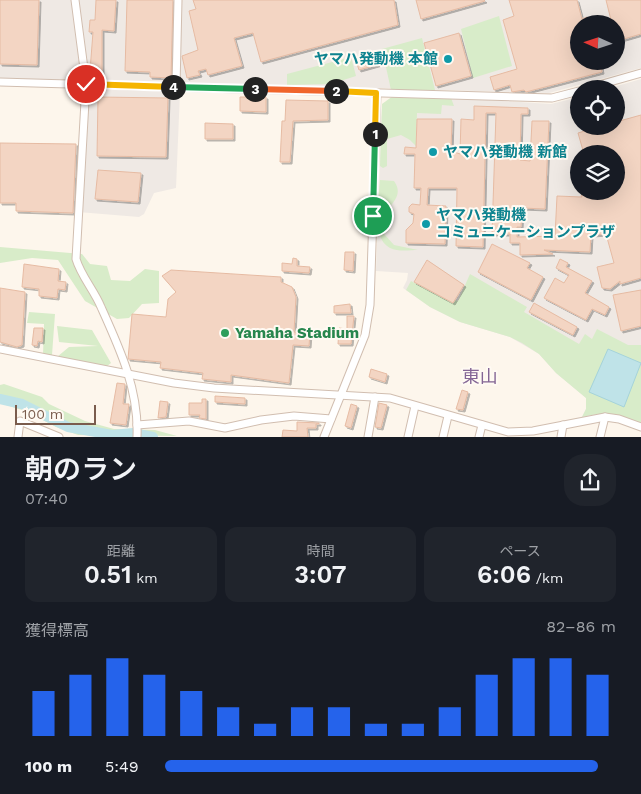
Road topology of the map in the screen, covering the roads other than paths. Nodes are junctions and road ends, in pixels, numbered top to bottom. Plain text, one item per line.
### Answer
1 (75, 0) edge
2 (178, 0) edge
3 (641, 73) edge
4 (616, 80) edge
5 (0, 82) edge
6 (86, 84) junction
7 (176, 87) junction
8 (376, 93) junction
9 (570, 93) edge
10 (0, 349) edge
11 (130, 376) junction
12 (340, 396) junction
13 (375, 397) junction
14 (415, 406) junction
15 (448, 416) junction
16 (605, 417) junction
17 (332, 419) junction
18 (482, 425) junction
19 (564, 425) junction
20 (137, 426) junction
21 (641, 427) edge
22 (18, 436) edge
23 (59, 436) edge
24 (137, 436) edge
25 (324, 436) edge
26 (368, 436) edge
27 (408, 436) edge
28 (443, 436) edge
29 (479, 436) edge
30 (561, 436) edge
31 (600, 436) edge

1 - 6 street
2 - 7 street
3 - 4 street
5 - 6 street
6 - 7 street
6 - 11 street
7 - 8 street
8 - 9 street
8 - 12 street
10 - 11 street
11 - 12 street
11 - 20 street
12 - 13 street
12 - 17 street
13 - 14 street
13 - 26 street
14 - 15 street
14 - 27 street
15 - 18 street
15 - 28 street
16 - 19 street
16 - 21 street
16 - 31 street
17 - 20 street
17 - 25 street
18 - 19 street
18 - 29 street
19 - 30 street
20 - 24 street
22 - 23 street

